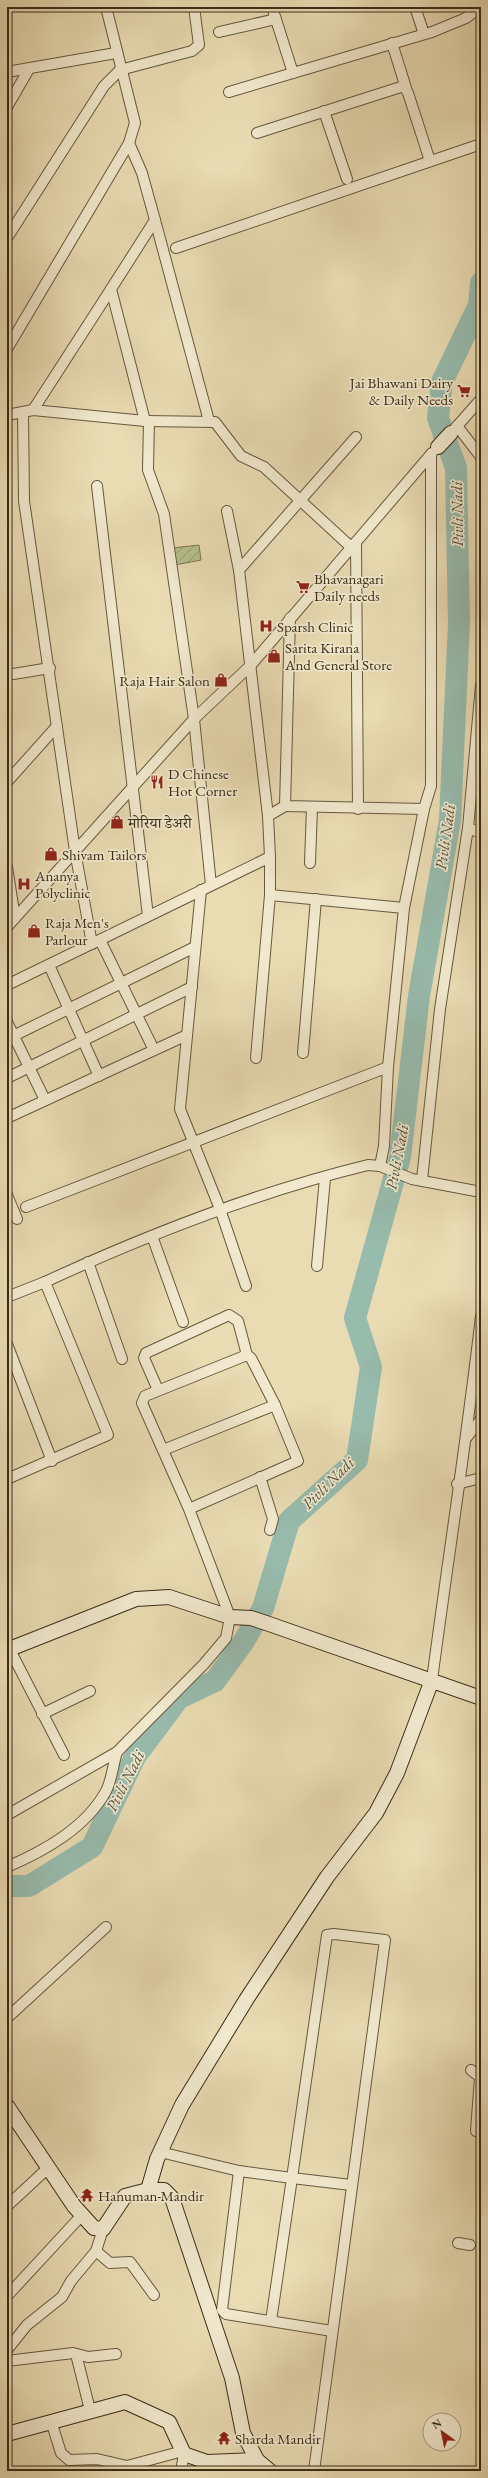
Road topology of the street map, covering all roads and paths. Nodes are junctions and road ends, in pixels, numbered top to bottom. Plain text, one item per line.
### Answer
1 (106, 7) edge
2 (194, 7) edge
3 (272, 7) edge
4 (414, 7) edge
5 (480, 7) edge
6 (276, 19) junction
7 (219, 32) dead end
8 (424, 34) junction
9 (392, 43) junction
10 (116, 53) junction
11 (30, 69) junction
12 (120, 70) junction
13 (7, 72) edge
14 (293, 72) junction
15 (406, 88) junction
16 (229, 92) dead end
17 (7, 107) edge
18 (324, 111) junction
19 (257, 133) dead end
20 (129, 143) junction
21 (481, 144) edge
22 (430, 161) junction
23 (347, 179) dead end
24 (155, 220) junction
25 (7, 238) edge
26 (176, 248) dead end
27 (111, 289) junction
28 (7, 349) edge
29 (481, 399) edge
30 (28, 412) junction
31 (7, 415) edge
32 (147, 421) junction
33 (209, 421) junction
34 (454, 429) junction
35 (356, 437) dead end
36 (435, 450) junction
37 (481, 457) edge
38 (97, 486) dead end
39 (302, 500) junction
40 (227, 511) dead end
41 (354, 544) junction
42 (239, 570) junction
43 (290, 618) junction
44 (251, 665) junction
45 (50, 668) junction
46 (7, 675) edge
47 (481, 684) edge
48 (194, 719) junction
49 (58, 726) junction
50 (7, 782) edge
51 (134, 785) junction
52 (285, 806) junction
53 (312, 807) junction
54 (358, 809) junction
55 (424, 809) junction
56 (268, 816) junction
57 (468, 828) junction
58 (481, 833) edge
59 (75, 851) junction
60 (270, 857) junction
61 (310, 863) dead end
62 (7, 867) edge
63 (211, 885) junction
64 (201, 890) junction
65 (270, 895) junction
66 (316, 899) junction
67 (404, 908) junction
68 (148, 916) junction
69 (15, 918) junction
70 (7, 927) edge
71 (96, 942) junction
72 (196, 947) junction
73 (49, 965) junction
74 (122, 984) junction
75 (7, 985) edge
76 (192, 987) junction
77 (69, 1009) junction
78 (137, 1015) junction
79 (7, 1022) edge
80 (187, 1035) junction
81 (11, 1038) edge
82 (83, 1040) junction
83 (154, 1050) junction
84 (303, 1054) dead end
85 (256, 1058) dead end
86 (29, 1067) junction
87 (388, 1067) junction
88 (99, 1076) junction
89 (7, 1078) edge
90 (45, 1100) junction
91 (7, 1118) edge
92 (194, 1142) junction
93 (380, 1166) junction
94 (325, 1178) junction
95 (422, 1180) junction
96 (481, 1192) edge
97 (7, 1195) edge
98 (26, 1207) dead end
99 (220, 1209) junction
100 (17, 1219) dead end
101 (152, 1236) junction
102 (88, 1262) junction
103 (316, 1266) dead end
104 (45, 1282) junction
105 (246, 1286) dead end
106 (7, 1297) edge
107 (481, 1316) edge
108 (183, 1322) dead end
109 (7, 1344) edge
110 (247, 1354) junction
111 (122, 1358) dead end
112 (158, 1390) junction
113 (275, 1405) junction
114 (481, 1419) edge
115 (467, 1437) junction
116 (163, 1450) junction
117 (52, 1461) junction
118 (260, 1478) junction
119 (481, 1478) edge
120 (7, 1479) edge
121 (458, 1484) junction
122 (189, 1509) junction
123 (270, 1530) dead end
124 (230, 1617) junction
125 (8, 1648) edge
126 (432, 1680) junction
127 (90, 1691) dead end
128 (481, 1698) edge
129 (42, 1714) junction
130 (117, 1752) junction
131 (64, 1755) dead end
132 (7, 1815) edge
133 (7, 1867) edge
134 (106, 1927) dead end
135 (7, 2018) edge
136 (471, 2070) dead end
137 (7, 2106) edge
138 (476, 2131) dead end
139 (160, 2152) junction
140 (48, 2168) junction
141 (239, 2171) junction
142 (292, 2178) junction
143 (351, 2186) junction
144 (148, 2190) junction
145 (7, 2206) edge
146 (82, 2216) junction
147 (103, 2229) junction
148 (458, 2243) dead end
149 (470, 2245) dead end
150 (96, 2251) junction
151 (7, 2294) edge
152 (154, 2295) dead end
153 (271, 2321) junction
154 (332, 2331) junction
155 (7, 2350) edge
156 (76, 2354) junction
157 (116, 2354) dead end
158 (7, 2361) edge
159 (90, 2410) junction
160 (51, 2421) junction
161 (7, 2434) edge
162 (183, 2453) junction
163 (257, 2460) junction
164 (181, 2471) edge
165 (270, 2471) edge
166 (314, 2471) edge

1 - 10 street
2 - 12 street
3 - 6 street
4 - 8 street
5 - 8 street
6 - 7 street
6 - 14 street
8 - 9 street
9 - 14 street
9 - 15 street
10 - 11 street
10 - 12 street
11 - 13 street
11 - 17 street
12 - 20 street
12 - 25 street
14 - 16 street
15 - 18 street
15 - 22 street
18 - 19 street
18 - 23 street
20 - 24 street
20 - 28 street
21 - 22 street
22 - 26 street
24 - 27 street
24 - 33 street
27 - 30 street
27 - 32 street
29 - 34 street
30 - 31 street
30 - 32 street
30 - 45 street
32 - 33 street
32 - 48 street
33 - 39 street
34 - 36 street
34 - 37 street
35 - 39 street
36 - 41 street
36 - 55 street
38 - 51 street
39 - 41 street
39 - 42 street
40 - 42 street
41 - 43 street
41 - 54 street
42 - 44 street
43 - 44 street
43 - 52 street
44 - 48 street
44 - 56 street
45 - 46 street
45 - 49 street
47 - 57 street
48 - 51 street
48 - 63 street
49 - 50 street
49 - 59 street
51 - 59 street
51 - 68 street
52 - 53 street
52 - 56 street
53 - 54 street
53 - 61 street
54 - 55 street
55 - 67 street
56 - 60 street
57 - 58 street
57 - 95 street
59 - 69 street
59 - 71 street
60 - 63 street
60 - 65 street
62 - 69 street
63 - 64 street
64 - 68 street
64 - 72 street
65 - 66 street
65 - 85 street
66 - 67 street
66 - 84 street
67 - 87 street
68 - 71 street
69 - 70 street
71 - 73 street
71 - 74 street
72 - 74 street
72 - 76 street
73 - 75 street
73 - 77 street
74 - 77 street
74 - 78 street
76 - 78 street
76 - 80 street
77 - 81 street
77 - 82 street
78 - 82 street
78 - 83 street
79 - 81 street
80 - 83 street
80 - 92 street
81 - 86 street
82 - 86 street
82 - 88 street
83 - 88 street
86 - 89 street
86 - 90 street
87 - 92 street
87 - 93 street
88 - 90 street
90 - 91 street
92 - 98 street
92 - 99 street
93 - 94 street
93 - 95 street
94 - 99 street
94 - 103 street
95 - 96 street
97 - 100 street
99 - 101 street
99 - 105 street
101 - 102 street
101 - 108 street
102 - 104 street
102 - 111 street
104 - 106 street
104 - 117 street
107 - 115 street
109 - 117 street
110 - 112 street
110 - 112 street
110 - 113 street
112 - 116 street
113 - 116 street
113 - 118 street
114 - 115 street
115 - 121 street
116 - 122 street
117 - 120 street
118 - 122 street
118 - 123 street
119 - 121 street
121 - 126 street
122 - 124 street
124 - 125 street
124 - 126 street
124 - 130 street
125 - 129 street
126 - 128 street
126 - 139 street
127 - 129 street
129 - 131 street
130 - 132 street
130 - 133 street
134 - 135 street
136 - 138 street
137 - 140 street
139 - 141 street
139 - 144 street
140 - 145 street
140 - 146 street
141 - 142 street
141 - 153 street
142 - 143 street
142 - 143 street
142 - 153 street
143 - 154 street
144 - 147 street
144 - 163 street
146 - 147 street
146 - 151 street
147 - 150 street
148 - 149 street
150 - 152 street
150 - 155 street
153 - 154 street
154 - 166 street
156 - 157 street
156 - 158 street
156 - 159 street
159 - 160 street
159 - 162 street
160 - 161 street
160 - 162 street
162 - 163 street
162 - 164 street
163 - 165 street

